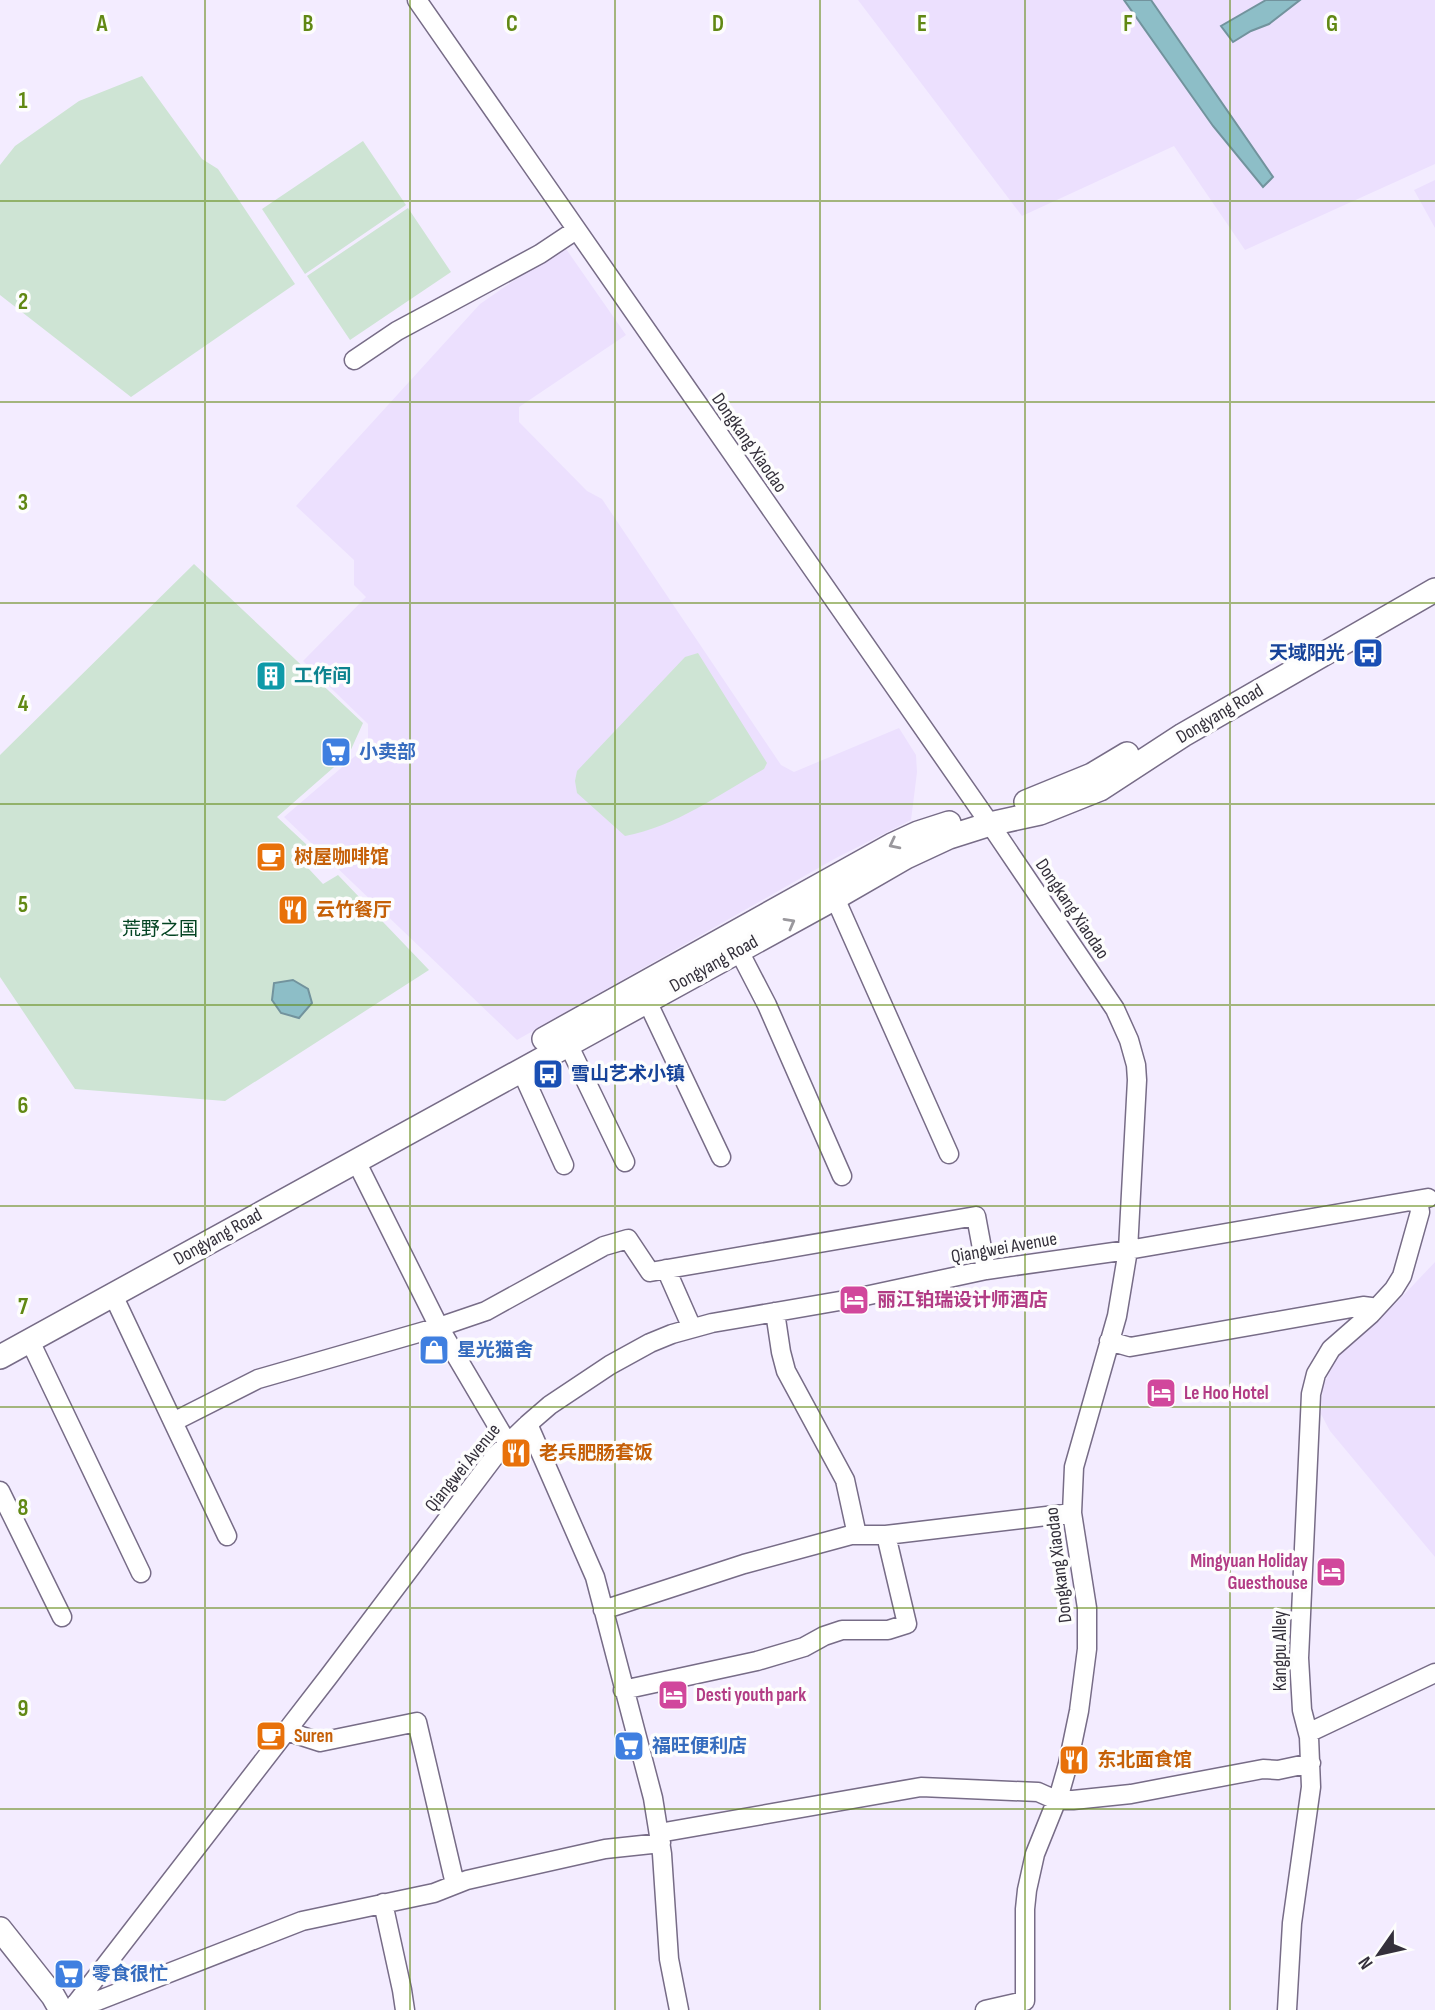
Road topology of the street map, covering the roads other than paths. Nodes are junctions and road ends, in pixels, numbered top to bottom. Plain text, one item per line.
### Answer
1 (417, 0) edge
2 (576, 230) junction
3 (354, 360) dead end
4 (1435, 574) edge
5 (1435, 590) edge
6 (986, 819) junction
7 (835, 898) junction
8 (739, 951) junction
9 (647, 1001) junction
10 (568, 1044) junction
11 (522, 1070) junction
12 (949, 1154) dead end
13 (721, 1157) dead end
14 (356, 1161) junction
15 (625, 1162) dead end
16 (564, 1166) dead end
17 (842, 1176) dead end
18 (1423, 1199) joint
19 (1128, 1250) junction
20 (666, 1269) junction
21 (986, 1270) junction
22 (113, 1295) junction
23 (1375, 1309) junction
24 (775, 1312) junction
25 (439, 1327) junction
26 (692, 1328) junction
27 (0, 1341) edge
28 (30, 1341) junction
29 (1109, 1341) junction
30 (0, 1357) edge
31 (173, 1422) junction
32 (528, 1424) junction
33 (508, 1444) junction
34 (0, 1491) edge
35 (1072, 1513) junction
36 (858, 1535) junction
37 (886, 1535) junction
38 (227, 1536) dead end
39 (141, 1573) dead end
40 (603, 1610) junction
41 (62, 1617) dead end
42 (1435, 1673) edge
43 (623, 1690) junction
44 (286, 1731) junction
45 (1308, 1733) junction
46 (1311, 1763) junction
47 (1056, 1800) junction
48 (660, 1838) junction
49 (455, 1884) junction
50 (383, 1903) junction
51 (0, 1930) edge
52 (0, 1948) edge
53 (69, 2008) edge
54 (48, 2010) edge
55 (405, 2010) edge
56 (679, 2010) edge
57 (985, 2010) edge
58 (1287, 2010) edge

1 - 2 street, Dongkang Xiaodao
2 - 3 street
2 - 6 street, Dongkang Xiaodao
4 - 6 main road, Dongyang Road
5 - 6 main road, Dongyang Road
6 - 7 main road, Dongyang Road
6 - 19 street, Dongkang Xiaodao
6 -> 27 main road, Dongyang Road
8 -> 7 main road, Dongyang Road
7 - 12 street
8 - 9 main road, Dongyang Road
8 - 17 street
9 - 10 main road, Dongyang Road
9 - 13 street
10 - 11 main road, Dongyang Road
10 - 15 street
11 - 14 main road, Dongyang Road
11 - 16 street
14 - 22 main road, Dongyang Road
14 - 25 street
18 - 19 street, Qiangwei Avenue
18 - 23 street, Kangpu Alley
19 - 21 street, Qiangwei Avenue
19 - 29 street, Dongkang Xiaodao
20 - 21 street
20 - 25 street
20 - 26 street
21 - 24 street, Qiangwei Avenue
22 - 28 main road, Dongyang Road
22 - 31 street
23 - 29 street
23 - 45 street, Kangpu Alley
24 - 26 street, Qiangwei Avenue
24 - 36 street
25 - 31 street
25 - 33 street
26 - 32 street, Qiangwei Avenue
28 - 30 main road, Dongyang Road
28 - 39 street
29 - 35 street, Dongkang Xiaodao
31 - 38 street
32 - 33 street, Qiangwei Avenue
32 - 40 street
33 - 44 street, Qiangwei Avenue
34 - 41 street
35 - 37 street
35 - 47 street, Dongkang Xiaodao
36 - 37 street
36 - 40 street
37 - 43 street
40 - 43 street
42 - 45 street
43 - 48 street
44 - 49 street
44 - 53 street, Qiangwei Avenue
45 - 46 street, Kangpu Alley
46 - 47 street
46 - 58 street, Kangpu Alley
47 - 48 street
47 - 57 street, Dongkang Xiaodao
48 - 49 street
48 - 56 street
49 - 50 street
50 - 53 street
50 - 55 street
51 - 53 main road
52 - 54 main road

